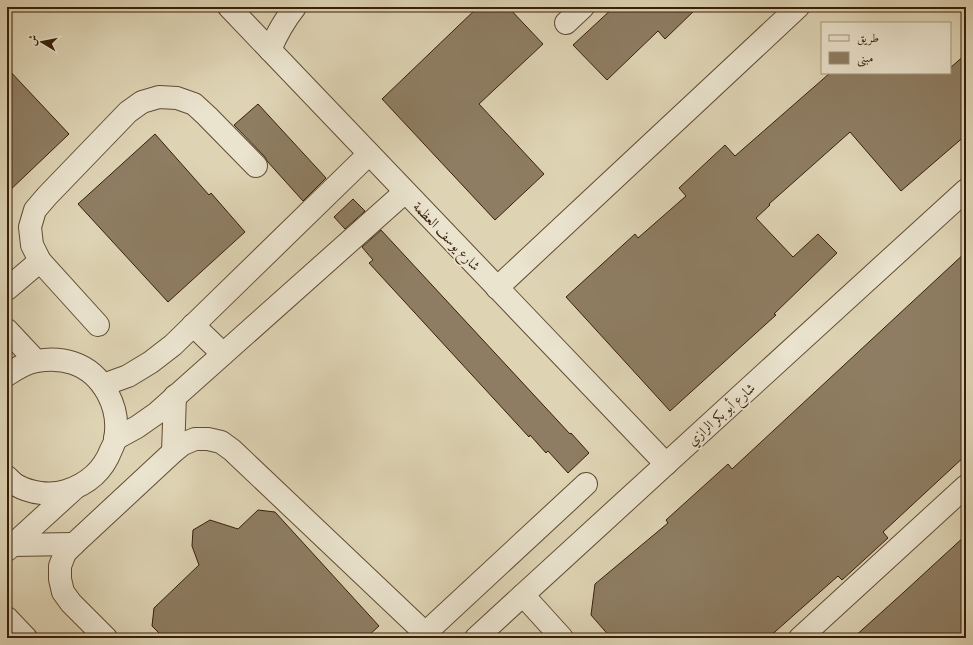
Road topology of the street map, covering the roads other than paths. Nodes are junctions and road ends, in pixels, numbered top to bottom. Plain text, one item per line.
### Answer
1 (229, 7) edge
2 (295, 7) edge
3 (583, 7) edge
4 (798, 7) edge
5 (566, 23) dead end
6 (270, 50) junction
7 (369, 154) junction
8 (256, 166) dead end
9 (966, 190) edge
10 (405, 192) junction
11 (40, 261) junction
12 (498, 288) junction
13 (7, 289) edge
14 (98, 325) dead end
15 (193, 325) junction
16 (7, 330) edge
17 (223, 354) junction
18 (36, 361) junction
19 (7, 375) edge
20 (103, 386) junction
21 (175, 396) junction
22 (115, 439) junction
23 (173, 452) junction
24 (666, 464) junction
25 (586, 484) dead end
26 (10, 485) edge
27 (966, 486) edge
28 (74, 488) junction
29 (74, 544) junction
30 (9, 548) edge
31 (523, 595) junction
32 (7, 618) edge
33 (422, 635) edge
34 (26, 638) edge
35 (106, 638) edge
36 (476, 638) edge
37 (562, 638) edge
38 (800, 638) edge

1 - 6 street, شارع يوسف العظمة
2 - 6 street
3 - 5 street
4 - 12 street
6 - 7 street, شارع يوسف العظمة
7 - 10 street, شارع يوسف العظمة
7 - 15 street
8 - 11 street
9 - 24 street, شارع أبو بكر الرازي
10 - 12 street, شارع يوسف العظمة
10 - 17 street
11 - 13 street
11 - 14 street
12 - 24 street, شارع يوسف العظمة
15 - 17 street
15 - 20 street
16 - 18 street
17 - 21 street
18 - 19 street
18 - 20 street
20 - 22 street
21 - 22 street
21 - 23 street
22 - 28 street
23 - 29 street
23 - 33 street
24 - 31 street, شارع أبو بكر الرازي
25 - 33 street
26 - 28 street
27 - 38 street
28 - 30 street
29 - 30 street
29 - 35 street
31 - 36 street, شارع أبو بكر الرازي
31 - 37 street
32 - 34 street

